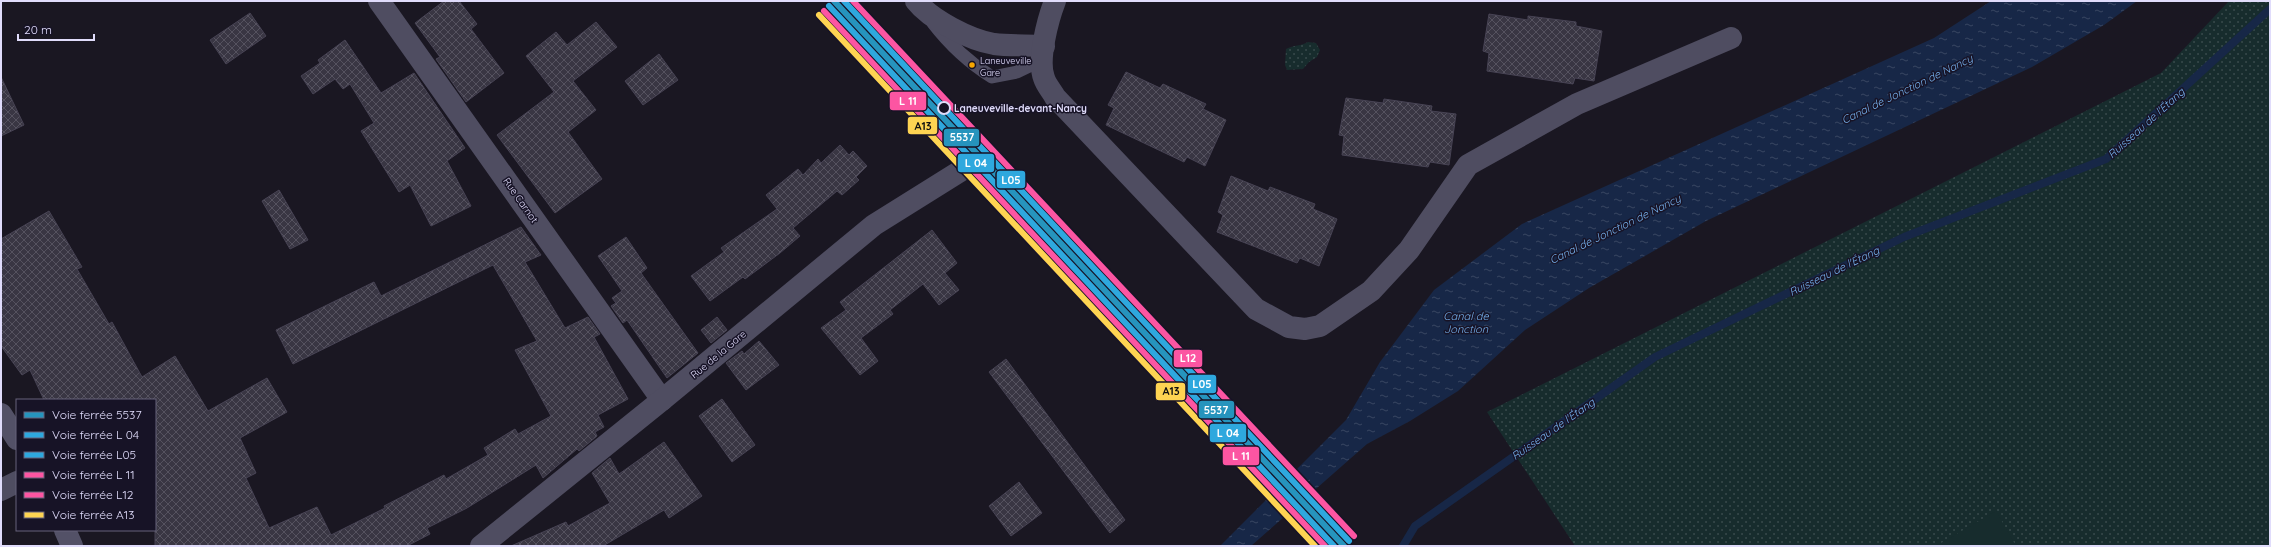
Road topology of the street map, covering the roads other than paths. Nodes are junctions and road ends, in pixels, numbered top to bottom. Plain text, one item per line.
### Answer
1 (379, 1) edge
2 (1055, 1) edge
3 (920, 6) edge
4 (1731, 38) dead end
5 (1043, 53) junction
6 (962, 170) dead end
7 (662, 400) junction
8 (1, 414) edge
9 (16, 437) edge
10 (16, 482) edge
11 (1, 490) edge
12 (65, 531) edge
13 (72, 546) edge
14 (481, 546) edge

1 - 7 street, Rue Carnot
2 - 5 street
3 - 5 street
3 - 5 lane
4 - 5 street
6 - 7 street, Rue de la Gare
7 - 14 street, Rue de la Gare
8 - 9 main road
10 - 11 street
12 - 13 main road

